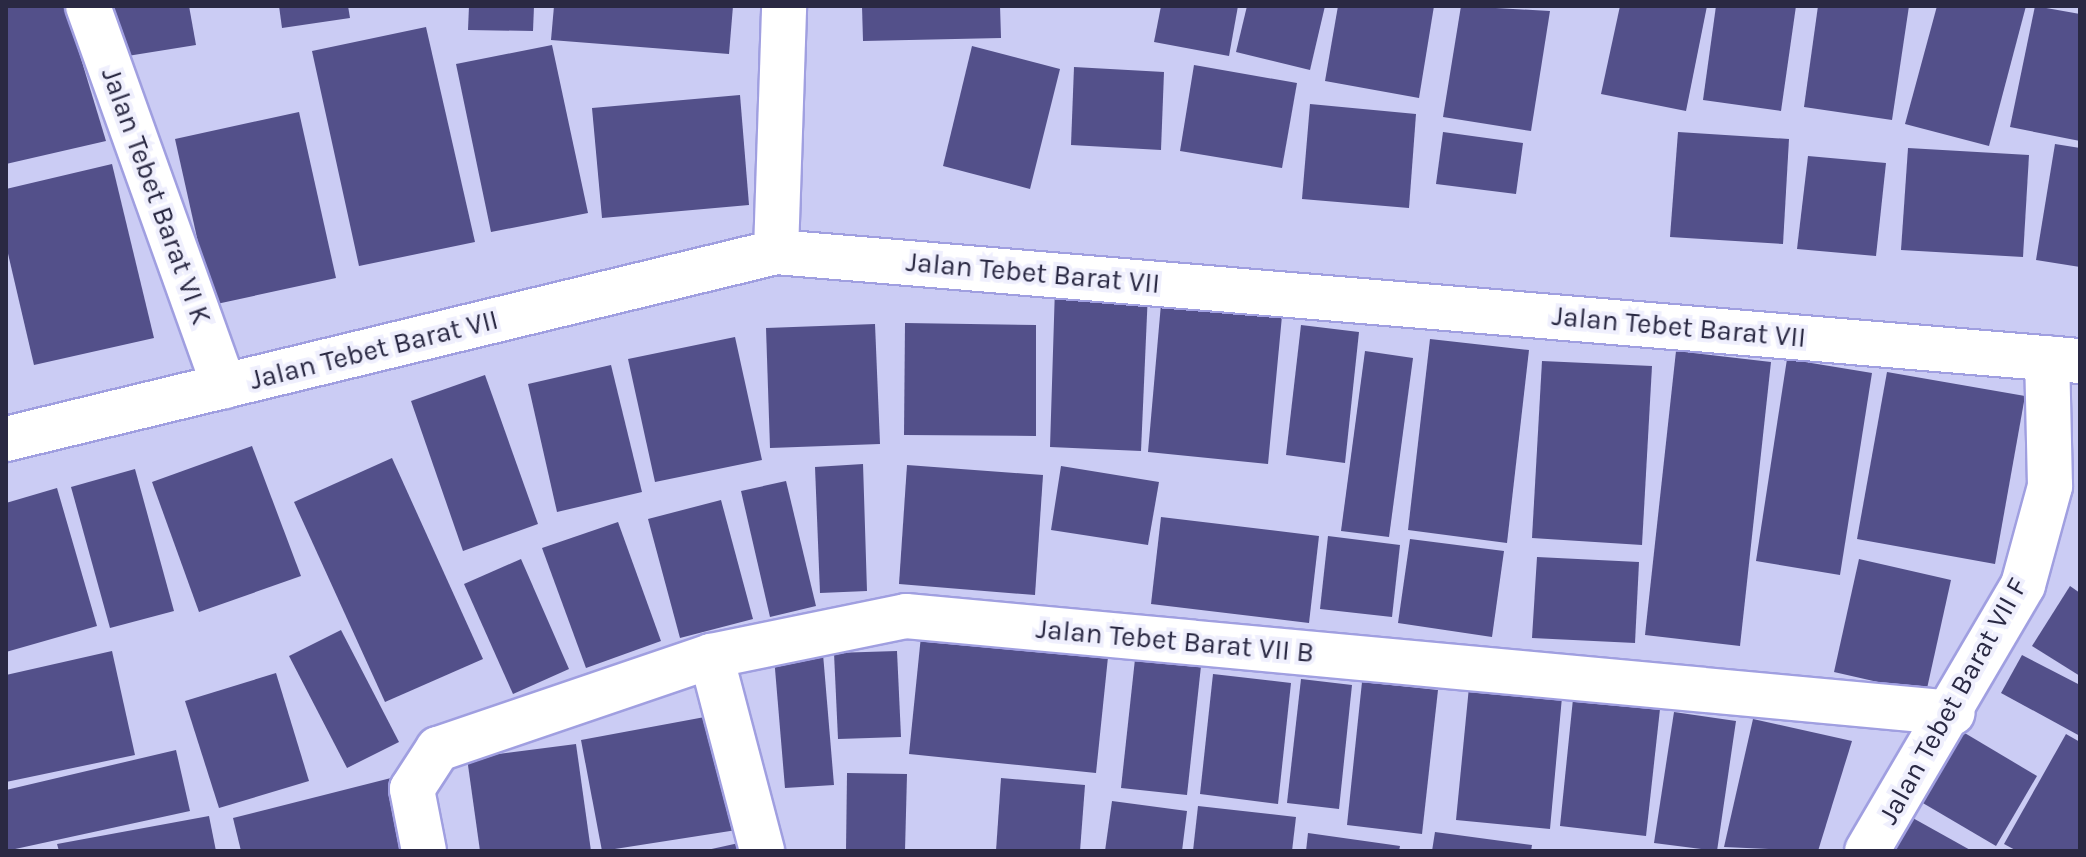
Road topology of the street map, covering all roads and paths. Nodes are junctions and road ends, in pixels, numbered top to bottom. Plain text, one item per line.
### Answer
1 (88, 6) edge
2 (784, 6) edge
3 (776, 252) junction
4 (2064, 359) edge
5 (224, 386) junction
6 (6, 439) edge
7 (711, 656) junction
8 (1953, 713) junction
9 (424, 851) edge
10 (762, 851) edge
11 (1867, 851) edge

1 - 5 street, Jalan Tebet Barat VI K
2 - 3 street
3 - 4 street, Jalan Tebet Barat VII
3 - 5 street, Jalan Tebet Barat VII
4 - 8 street, Jalan Tebet Barat VII F
5 - 6 street, Jalan Tebet Barat VII
7 - 8 street, Jalan Tebet Barat VII B
7 - 9 street, Jalan Tebet Barat VII B
7 - 10 street
8 - 11 street, Jalan Tebet Barat VII F

